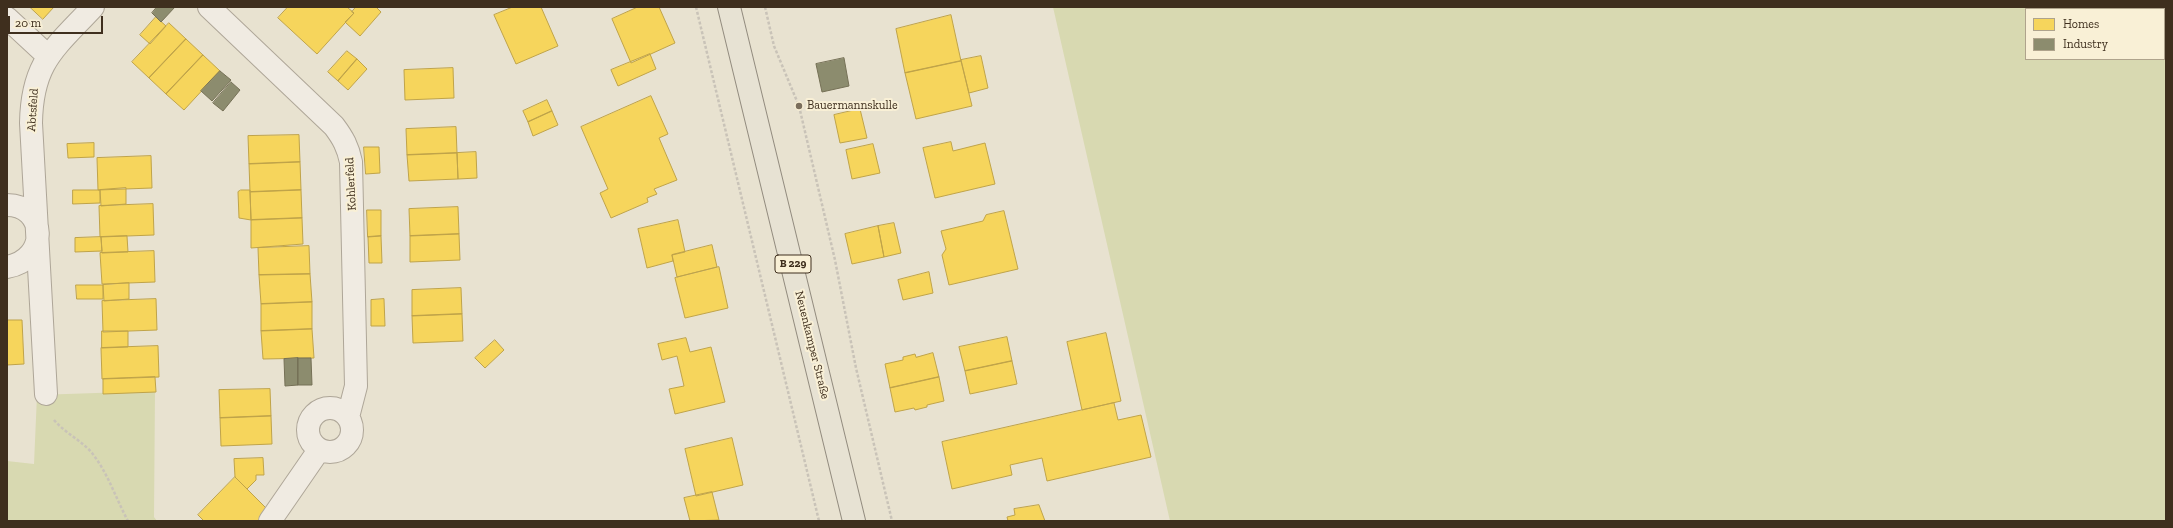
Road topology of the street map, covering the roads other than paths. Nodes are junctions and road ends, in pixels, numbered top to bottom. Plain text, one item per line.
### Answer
1 (93, 7) edge
2 (210, 7) edge
3 (729, 7) edge
4 (7, 18) edge
5 (48, 56) junction
6 (7, 205) edge
7 (38, 233) junction
8 (7, 267) edge
9 (46, 394) road end
10 (348, 417) junction
11 (319, 450) junction
12 (270, 521) edge
13 (854, 521) edge

1 - 5 street, Abtsfeld
2 - 10 street, Kohlerfeld
3 - 13 main road, Neuenkamper Straße / B 229
4 - 5 street
5 - 7 street, Abtsfeld
6 - 7 street, Abtsfeld
7 - 8 street, Abtsfeld
7 - 9 street, Abtsfeld
10 - 11 street, Kohlerfeld
10 - 11 street
11 - 12 street

